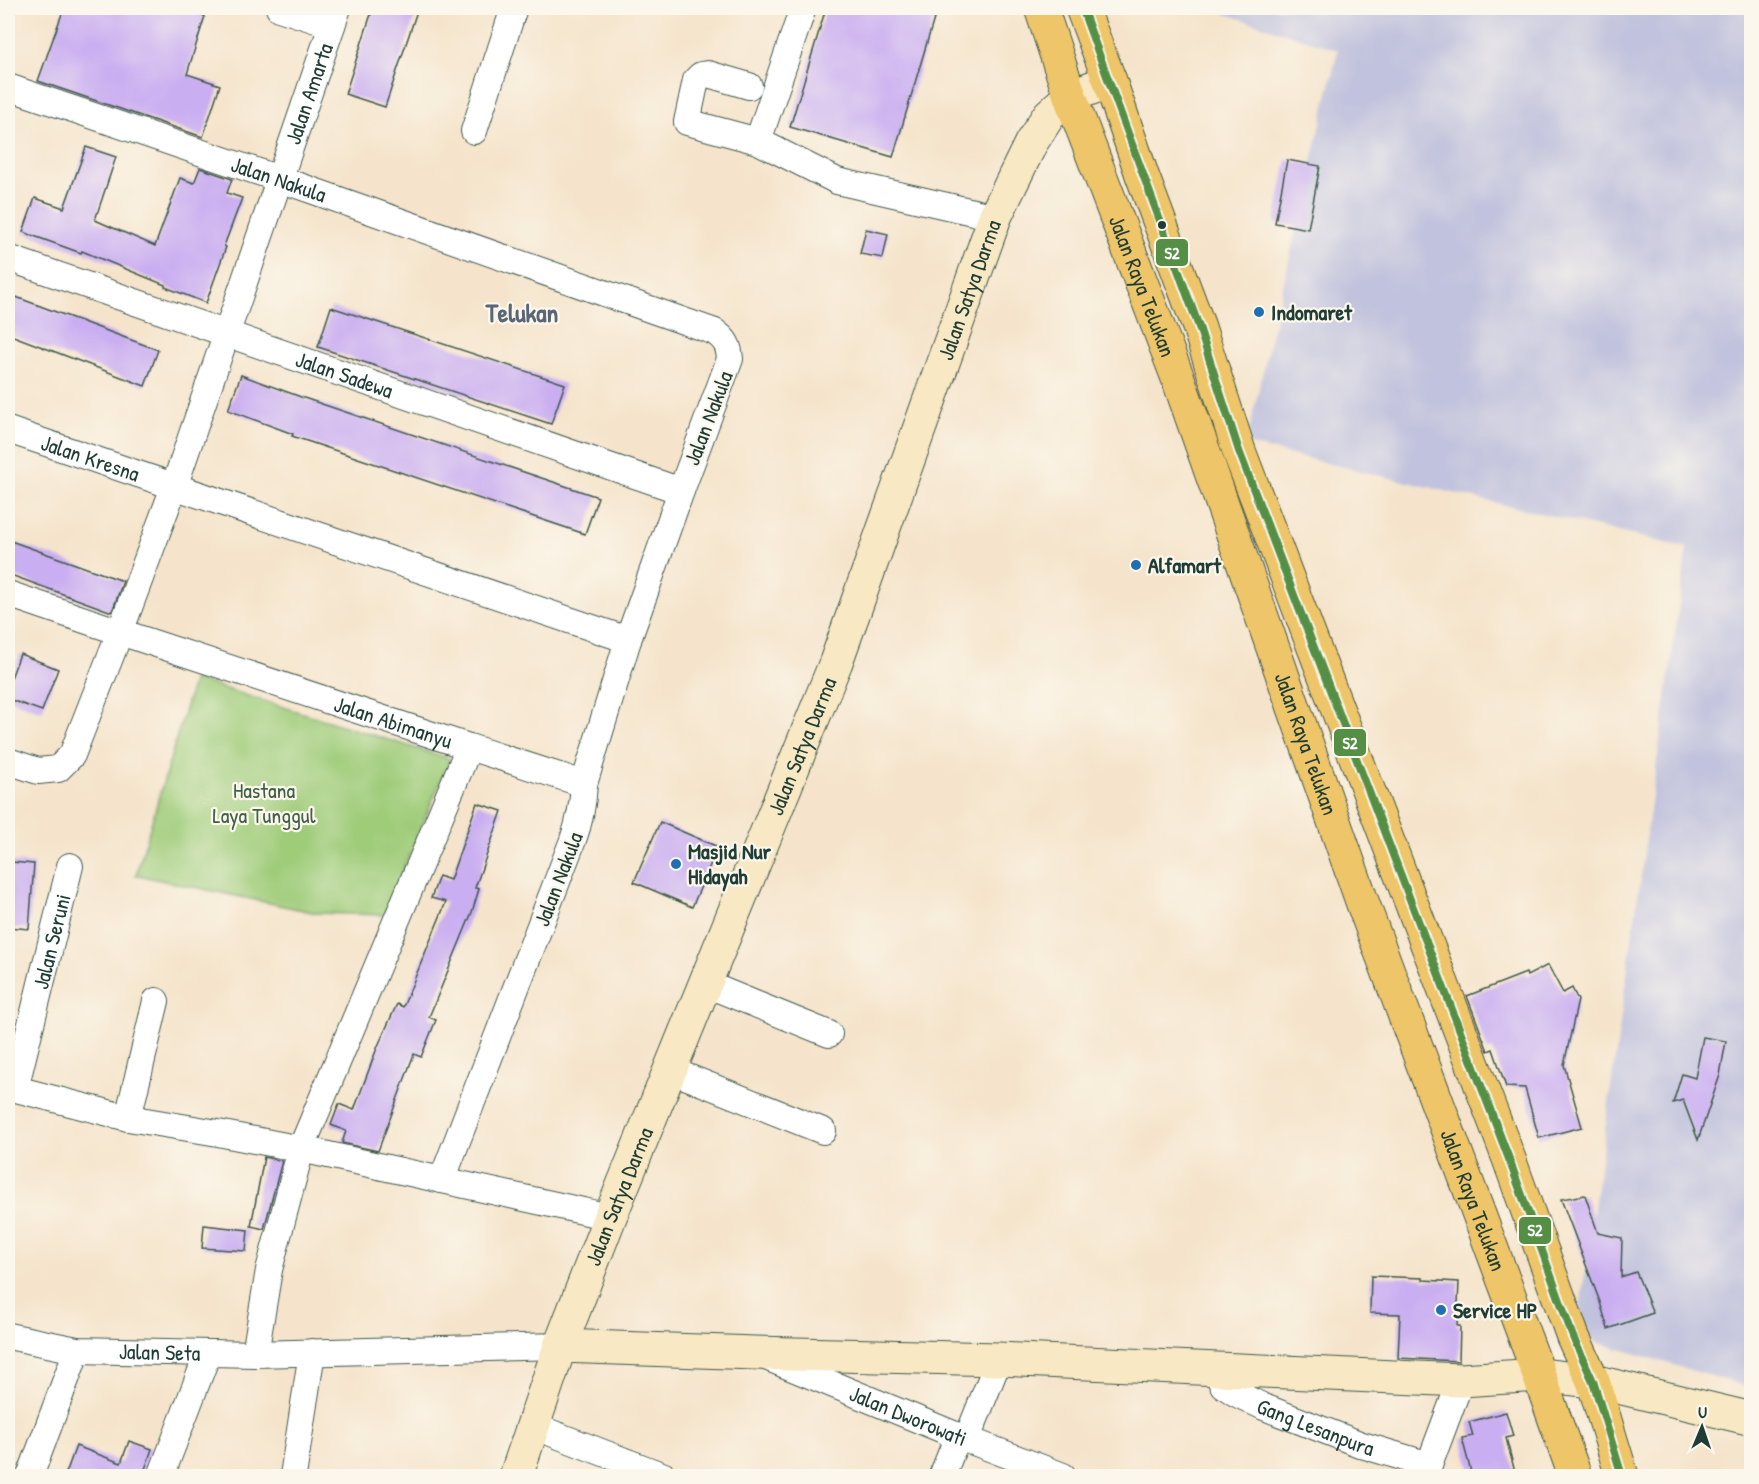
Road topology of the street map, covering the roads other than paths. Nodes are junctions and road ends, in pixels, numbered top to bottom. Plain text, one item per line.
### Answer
1 (279, 8) edge
2 (514, 8) edge
3 (803, 8) edge
4 (1041, 8) edge
5 (1082, 8) edge
6 (335, 16) edge
7 (1110, 81) junction
8 (749, 86) dead end
9 (8, 87) edge
10 (1070, 96) junction
11 (474, 131) dead end
12 (758, 141) junction
13 (278, 179) junction
14 (995, 217) junction
15 (8, 258) edge
16 (226, 334) junction
17 (8, 430) edge
18 (174, 488) junction
19 (681, 491) junction
20 (8, 594) edge
21 (120, 632) junction
22 (628, 640) junction
23 (470, 747) junction
24 (8, 761) edge
25 (584, 784) junction
26 (70, 866) dead end
27 (706, 984) junction
28 (156, 1001) dead end
29 (830, 1034) dead end
30 (670, 1070) junction
31 (11, 1088) edge
32 (128, 1118) junction
33 (822, 1131) dead end
34 (301, 1149) junction
35 (442, 1180) junction
36 (610, 1217) junction
37 (8, 1336) edge
38 (560, 1346) junction
39 (77, 1350) junction
40 (312, 1352) junction
41 (208, 1353) junction
42 (755, 1353) junction
43 (255, 1354) junction
44 (999, 1359) junction
45 (1215, 1369) junction
46 (1539, 1375) junction
47 (1461, 1380) junction
48 (1593, 1381) junction
49 (1752, 1419) edge
50 (533, 1426) junction
51 (963, 1438) junction
52 (1012, 1467) edge
53 (1427, 1471) edge
54 (30, 1476) edge
55 (161, 1476) edge
56 (293, 1476) edge
57 (516, 1476) edge
58 (664, 1476) edge
59 (942, 1476) edge
60 (1063, 1476) edge
61 (1575, 1476) edge
62 (1622, 1476) edge

1 - 6 street
2 - 11 street
3 - 12 street
4 - 10 main road, Jalan Raya Telukan
5 - 7 main road, Jalan Raya Telukan
6 - 13 street, Jalan Amarta
7 - 10 main road, Jalan Satya Darma
7 - 48 main road, Jalan Raya Telukan
8 - 12 street
9 - 13 street, Jalan Nakula
10 - 14 main road, Jalan Satya Darma
10 - 46 main road, Jalan Raya Telukan
12 - 14 street
13 - 16 street, Jalan Amarta
13 - 19 street, Jalan Nakula
14 - 27 main road, Jalan Satya Darma
15 - 16 street, Jalan Sadewa
16 - 18 street, Jalan Amarta
16 - 19 street, Jalan Sadewa
17 - 18 street, Jalan Kresna
18 - 21 street, Jalan Amarta
18 - 22 street, Jalan Kresna
19 - 22 street, Jalan Nakula
20 - 21 street, Jalan Abimanyu
21 - 23 street, Jalan Abimanyu
21 - 24 street, Jalan Amarta
22 - 25 street, Jalan Nakula
23 - 25 street
23 - 34 street, Jalan Abimanyu
25 - 35 street, Jalan Nakula
26 - 31 street, Jalan Seruni
27 - 29 street
27 - 30 main road, Jalan Satya Darma
28 - 32 street
30 - 33 street
30 - 36 main road, Jalan Satya Darma
31 - 32 street
32 - 34 street
34 - 35 street
34 - 43 street, Jalan Abimanyu
35 - 36 street
36 - 38 main road, Jalan Satya Darma
37 - 39 street, Jalan Seta
38 - 40 street, Jalan Seta
38 - 42 main road
38 - 50 main road, Jalan Satya Darma
39 - 41 street, Jalan Seta
39 - 54 street
40 - 43 street, Jalan Seta
40 - 56 street
41 - 43 street, Jalan Seta
41 - 55 street
42 - 44 main road
42 - 51 street, Jalan Dworowati
44 - 45 main road
44 - 51 street
45 - 47 main road
45 - 53 street, Gang Lesanpura
46 - 47 main road
46 - 48 main road
46 - 61 main road, Jalan Raya Telukan
47 - 53 street
48 - 49 main road
48 - 62 main road, Jalan Raya Telukan
50 - 57 main road, Jalan Satya Darma
50 - 58 street
51 - 52 street, Jalan Dworowati
51 - 59 street
52 - 60 street, Jalan Dworowati

